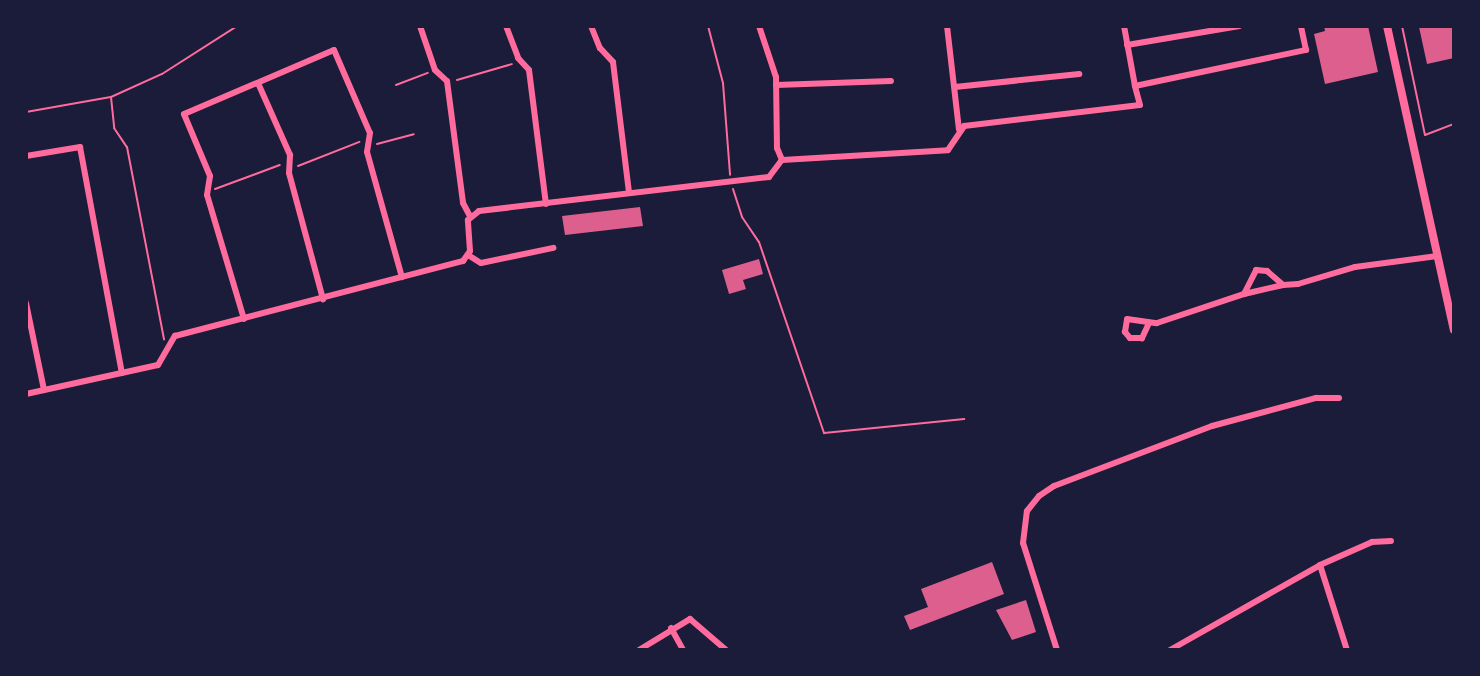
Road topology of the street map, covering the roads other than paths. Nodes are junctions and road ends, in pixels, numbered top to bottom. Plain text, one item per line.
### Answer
1 (420, 26) edge
2 (506, 26) edge
3 (591, 26) edge
4 (759, 26) edge
5 (947, 26) edge
6 (1124, 26) edge
7 (1239, 26) edge
8 (1301, 26) edge
9 (1387, 26) edge
10 (1127, 45) junction
11 (1079, 74) dead end
12 (891, 81) dead end
13 (258, 83) junction
14 (776, 85) junction
15 (1135, 86) junction
16 (955, 87) junction
17 (959, 129) junction
18 (26, 156) edge
19 (782, 160) junction
20 (629, 193) junction
21 (546, 204) junction
22 (470, 216) junction
23 (553, 248) dead end
24 (468, 255) junction
25 (1437, 256) junction
26 (402, 277) junction
27 (1283, 285) junction
28 (1244, 294) junction
29 (323, 299) junction
30 (26, 303) edge
31 (244, 319) junction
32 (1149, 323) dead end
33 (1454, 330) edge
34 (122, 373) junction
35 (44, 390) junction
36 (26, 394) edge
37 (1339, 398) dead end
38 (1391, 541) dead end
39 (1320, 565) junction
40 (671, 628) junction
41 (1187, 642) junction
42 (639, 650) edge
43 (683, 650) edge
44 (726, 650) edge
45 (1057, 650) edge
46 (1170, 650) edge
47 (1190, 650) edge
48 (1347, 650) edge

1 - 22 street
2 - 21 street
3 - 20 street
4 - 14 street
5 - 16 street
6 - 10 street
7 - 10 street
8 - 15 street
9 - 25 main road
10 - 15 street
11 - 16 street
12 - 14 street
13 - 26 street
13 - 29 street
13 - 31 street
14 - 19 street
15 - 17 street
16 - 17 street
17 - 19 street
18 - 34 street
19 - 20 street
20 - 21 street
21 - 22 street
22 - 24 street
23 - 24 street
24 - 26 street
25 - 27 street
25 - 33 main road
26 - 29 street
27 - 28 street
27 - 28 street
28 - 32 street
29 - 31 street
30 - 35 street
31 - 34 street
34 - 35 street
35 - 36 street
37 - 45 street
38 - 39 street
39 - 41 street
39 - 48 street
40 - 42 street
40 - 43 street
40 - 44 street
41 - 46 street
41 - 47 street

